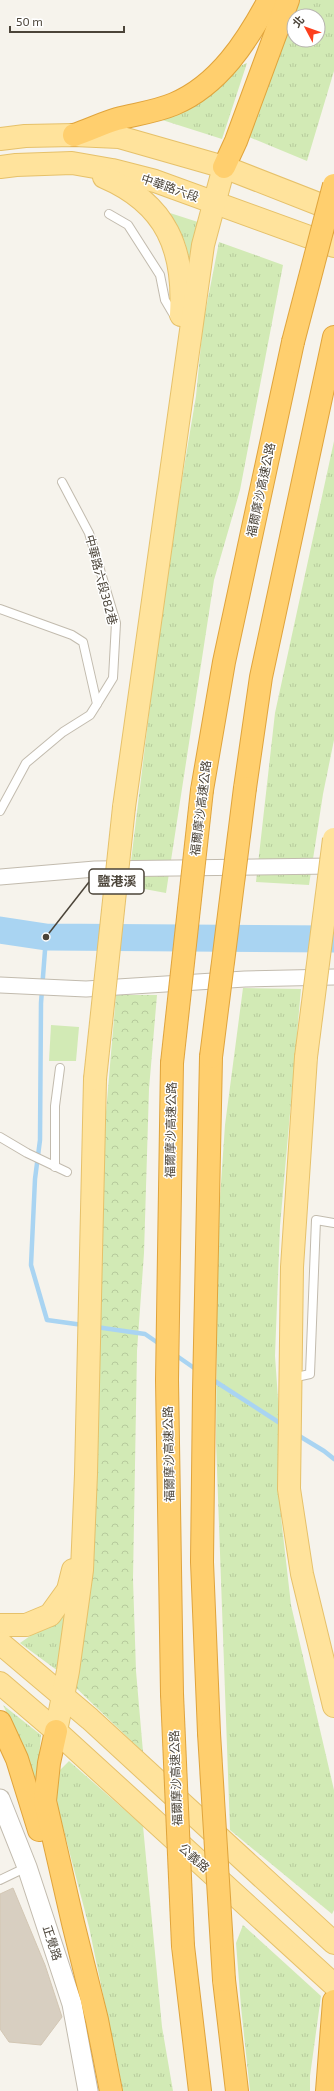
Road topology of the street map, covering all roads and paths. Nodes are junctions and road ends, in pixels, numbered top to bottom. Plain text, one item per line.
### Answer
1 (269, 0) edge
2 (288, 0) edge
3 (74, 135) junction
4 (0, 139) edge
5 (72, 163) junction
6 (0, 167) edge
7 (224, 167) junction
8 (334, 185) edge
9 (214, 202) junction
10 (334, 210) edge
11 (109, 214) dead end
12 (334, 246) edge
13 (180, 325) junction
14 (332, 344) edge
15 (182, 392) junction
16 (62, 482) dead end
17 (0, 609) edge
18 (97, 704) junction
19 (0, 811) edge
20 (334, 839) edge
21 (334, 866) edge
22 (0, 877) edge
23 (334, 977) edge
24 (0, 985) edge
25 (60, 1068) dead end
26 (0, 1137) edge
27 (55, 1167) junction
28 (67, 1172) dead end
29 (334, 1223) edge
30 (290, 1379) junction
31 (86, 1474) junction
32 (0, 1625) edge
33 (0, 1643) edge
34 (0, 1683) edge
35 (62, 1695) junction
36 (334, 1706) edge
37 (0, 1722) edge
38 (56, 1731) junction
39 (0, 1799) edge
40 (27, 1867) junction
41 (0, 1880) edge
42 (73, 1923) junction
43 (334, 1943) edge
44 (334, 1985) edge
45 (334, 2001) edge
46 (88, 2091) edge
47 (111, 2091) edge
48 (200, 2091) edge
49 (237, 2091) edge
50 (327, 2091) edge

1 - 3 highway
2 - 7 highway
3 - 4 main road
3 - 7 main road
5 - 6 main road, 中華路六段
5 - 9 main road, 中華路六段
5 - 13 main road
7 - 9 main road
7 - 10 main road
8 - 48 highway, 福爾摩沙高速公路, bridge
9 - 12 main road, 中華路六段
9 - 15 main road
11 - 13 lane
13 - 15 main road
14 - 49 highway, bridge
15 - 31 main road, bridge
16 - 18 lane, 中華路六段382巷
17 - 18 lane
18 - 19 lane, 中華路六段382巷
20 - 30 main road, bridge
21 - 22 street
23 - 24 street
25 - 27 lane
26 - 27 lane
27 - 28 lane
29 - 30 lane
30 - 36 main road
31 - 32 main road
31 - 35 main road
33 - 35 main road
34 - 38 main road, 公義路
35 - 38 main road
35 - 43 main road
37 - 42 highway
38 - 42 highway
38 - 44 main road, 公義路
39 - 40 street, 正覺路
40 - 41 lane
40 - 46 street, 正覺路
42 - 47 highway
45 - 50 highway

